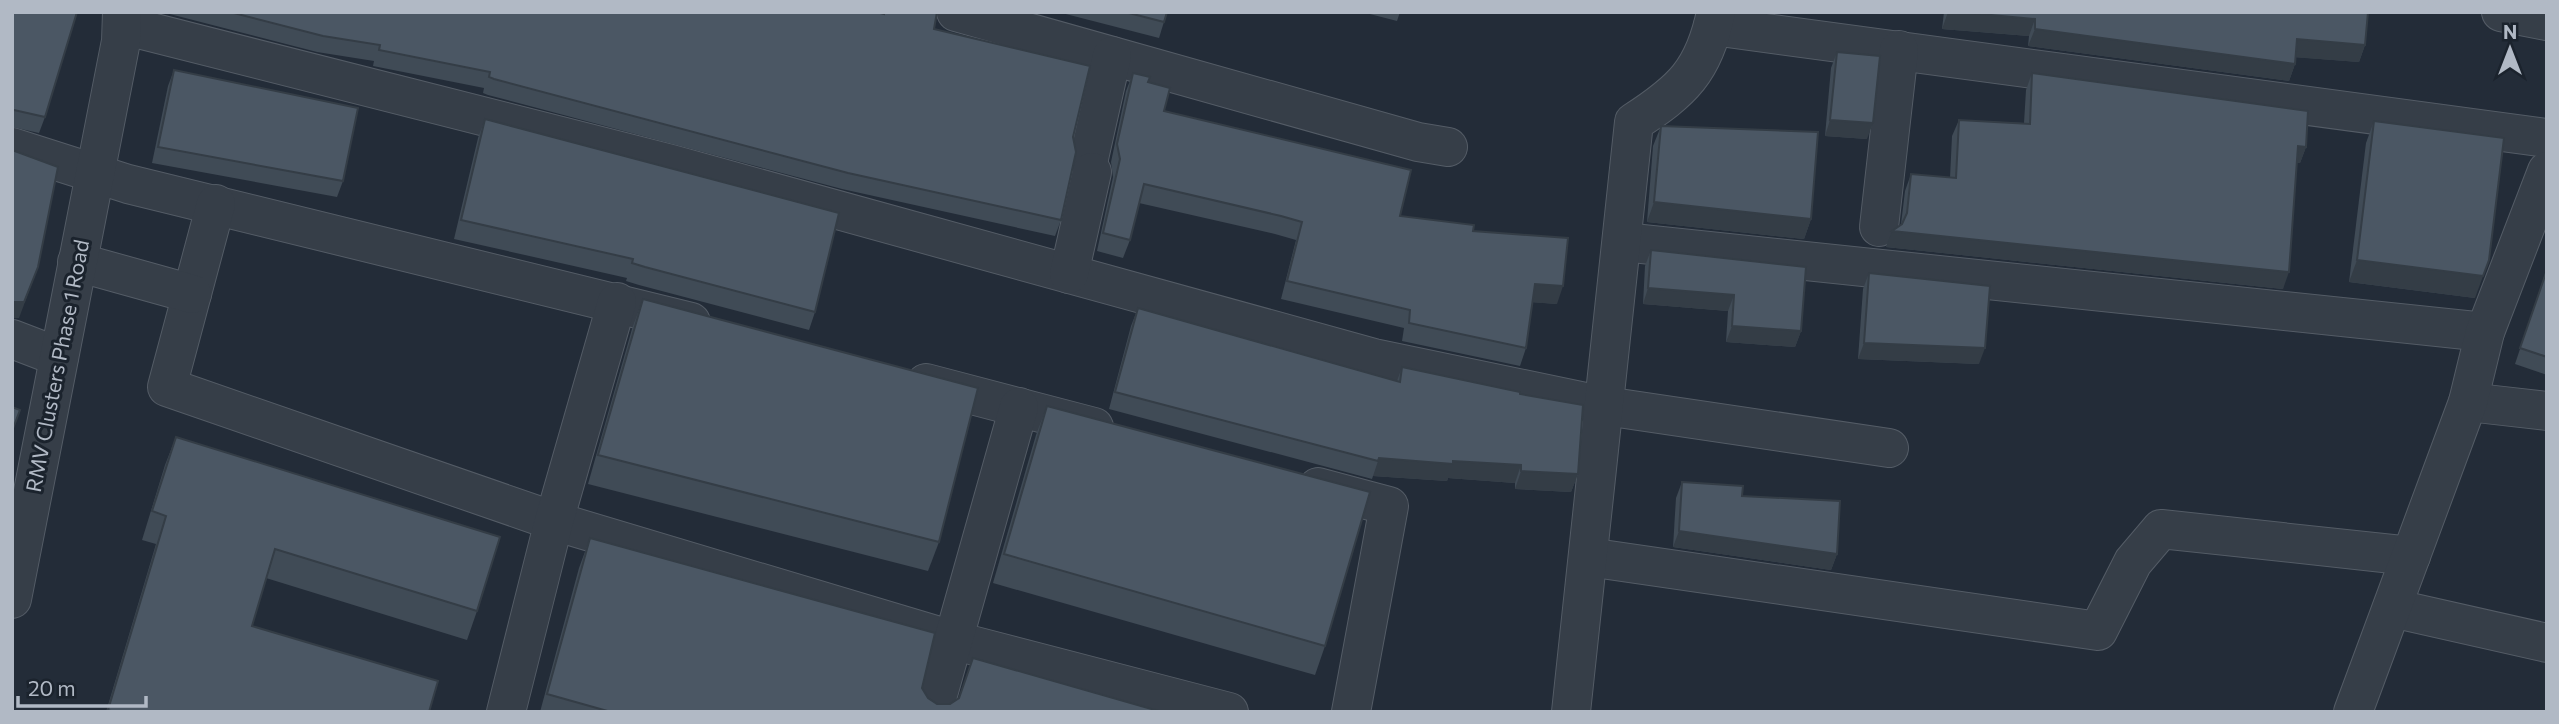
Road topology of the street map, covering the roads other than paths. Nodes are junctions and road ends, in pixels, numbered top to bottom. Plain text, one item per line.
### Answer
1 (956, 12) edge
2 (2501, 12) edge
3 (123, 19) edge
4 (1715, 19) edge
5 (2547, 22) edge
6 (1899, 50) junction
7 (1112, 56) junction
8 (2547, 138) edge
9 (12, 147) edge
10 (1448, 147) dead end
11 (2547, 171) edge
12 (95, 174) junction
13 (216, 204) junction
14 (1879, 227) dead end
15 (1623, 242) junction
16 (77, 262) junction
17 (1069, 274) junction
18 (192, 294) junction
19 (617, 302) junction
20 (724, 330) edge
21 (2485, 332) junction
22 (12, 339) edge
23 (59, 357) junction
24 (899, 376) edge
25 (2469, 402) junction
26 (1605, 406) junction
27 (1019, 407) junction
28 (2547, 411) edge
29 (1125, 436) edge
30 (1889, 448) dead end
31 (1283, 478) edge
32 (21, 505) edge
33 (554, 521) junction
34 (2411, 556) junction
35 (1588, 557) junction
36 (12, 598) edge
37 (2392, 608) junction
38 (952, 640) junction
39 (2547, 643) edge
40 (506, 712) edge
41 (933, 712) edge
42 (1229, 712) edge
43 (1351, 712) edge
44 (1572, 712) edge
45 (2353, 712) edge

1 - 7 street
2 - 5 street
3 - 12 street, RMV Clusters Phase 1 Road
3 - 17 street
4 - 6 street
4 - 15 street
6 - 8 street
6 - 14 street
7 - 10 street
7 - 17 street
9 - 12 street
11 - 21 street
12 - 13 street
12 - 16 street, RMV Clusters Phase 1 Road
13 - 18 street
13 - 19 street
15 - 21 street
15 - 26 street
16 - 18 street
16 - 23 street, RMV Clusters Phase 1 Road
17 - 26 street
18 - 33 street
19 - 20 street
19 - 33 street
21 - 25 street
22 - 23 street
23 - 32 street, RMV Clusters Phase 1 Road
24 - 27 street
25 - 28 street
25 - 34 street
26 - 30 street
26 - 35 street
27 - 29 street
27 - 38 street
31 - 43 street
32 - 36 street, RMV Clusters Phase 1 Road
33 - 38 street
33 - 40 street
34 - 35 street
34 - 37 street
35 - 44 street
37 - 39 street
37 - 45 street
38 - 41 street
38 - 42 street

